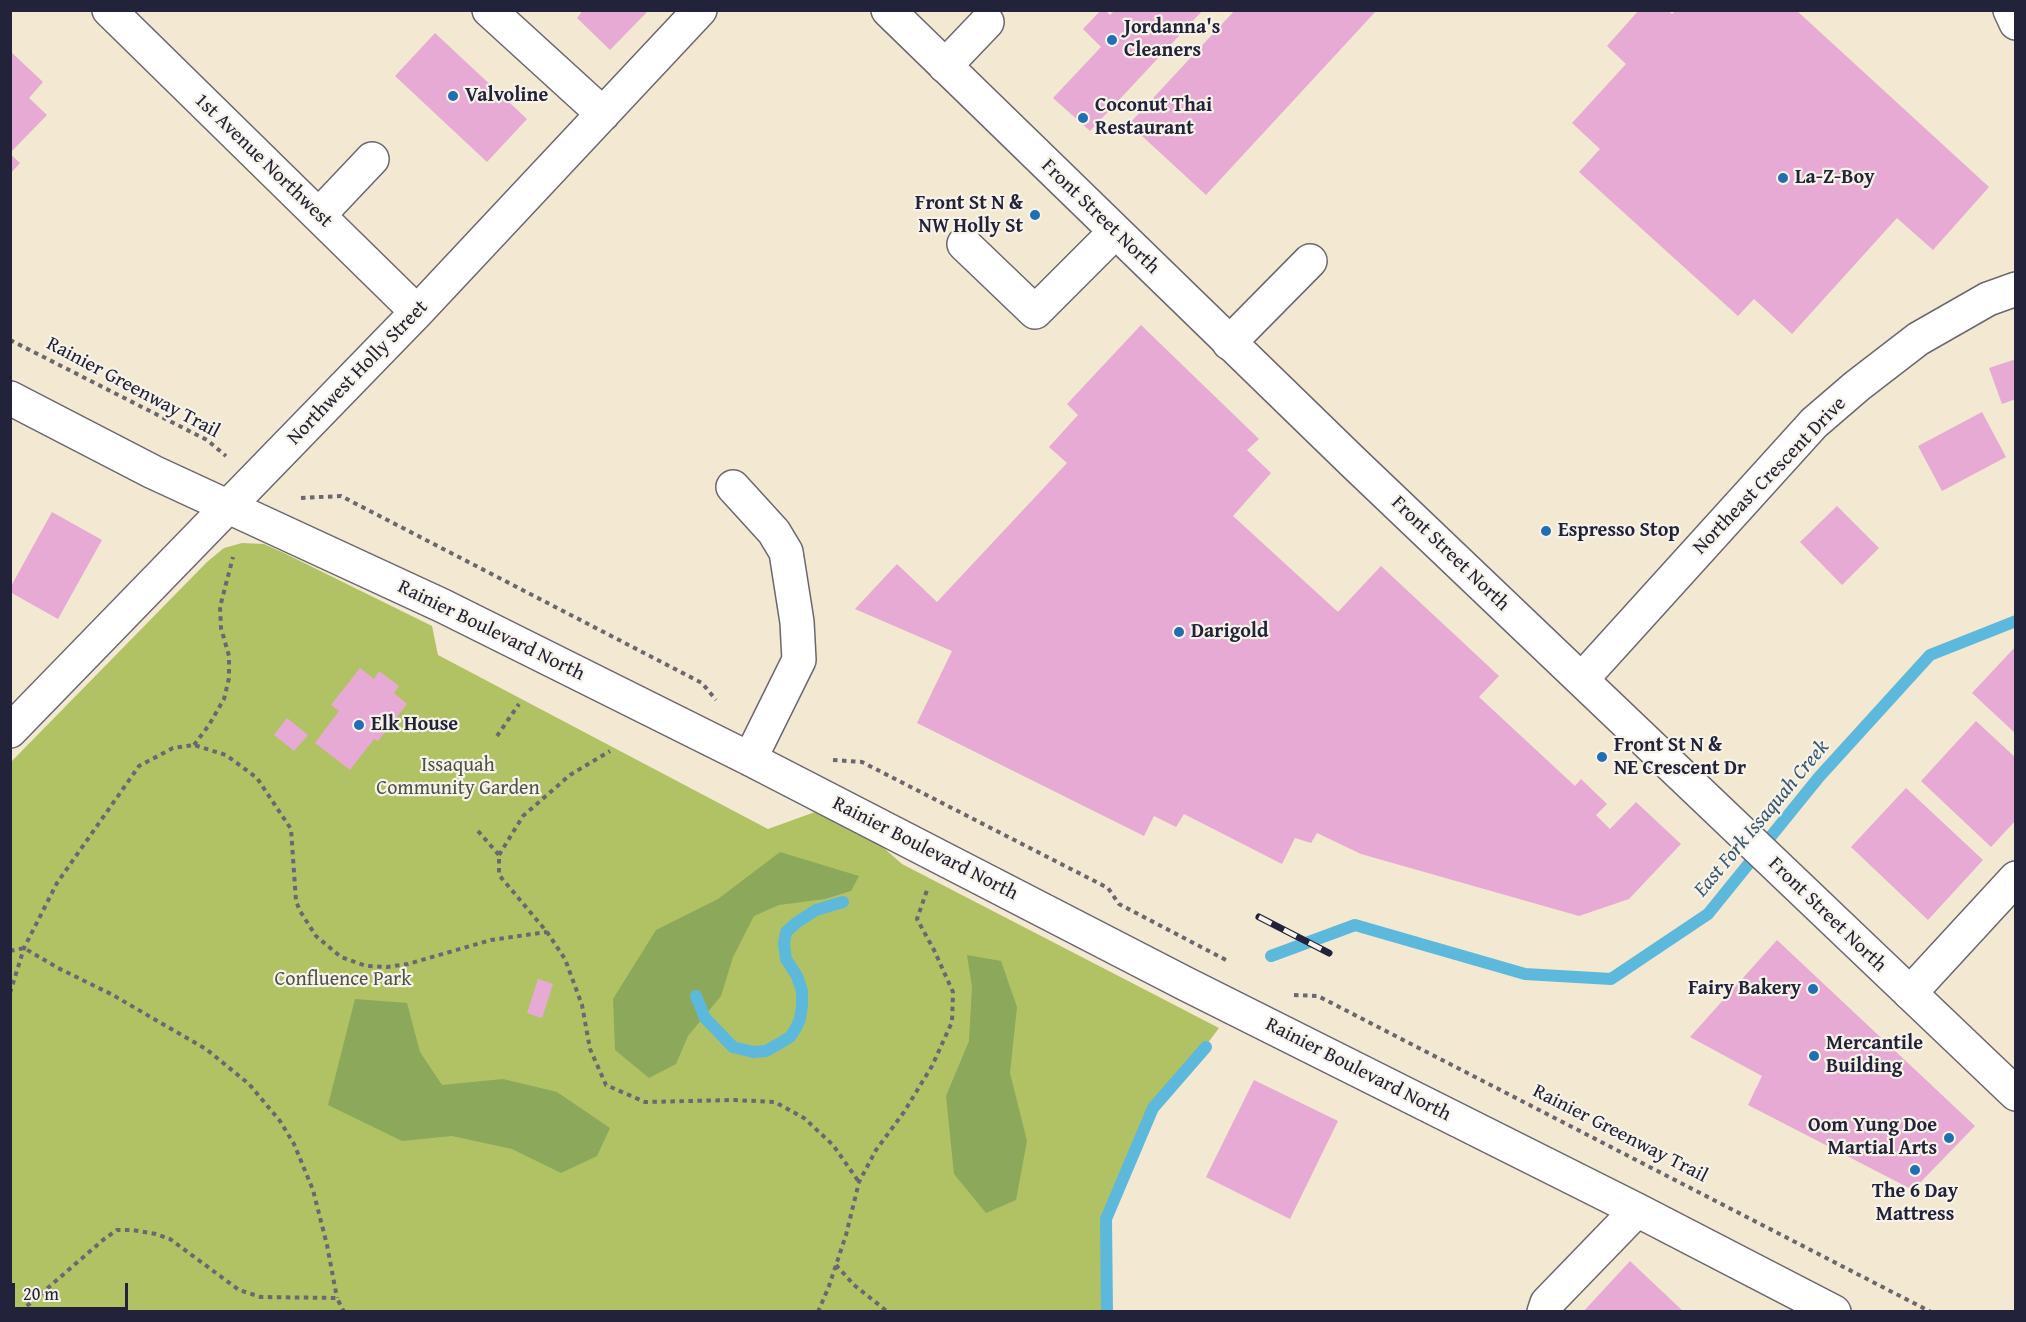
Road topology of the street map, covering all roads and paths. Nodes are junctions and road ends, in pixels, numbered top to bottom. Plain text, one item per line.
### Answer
1 (109, 10) edge
2 (489, 10) edge
3 (700, 10) edge
4 (888, 10) edge
5 (2010, 10) edge
6 (987, 22) dead end
7 (2016, 23) edge
8 (945, 66) junction
9 (603, 114) junction
10 (372, 159) dead end
11 (319, 215) junction
12 (1115, 232) junction
13 (964, 244) dead end
14 (1310, 261) dead end
15 (2016, 288) edge
16 (417, 312) junction
17 (10, 340) edge
18 (1229, 343) junction
19 (10, 398) edge
20 (232, 460) dead end
21 (732, 487) dead end
22 (229, 506) junction
23 (233, 557) dead end
24 (1582, 679) junction
25 (519, 704) dead end
26 (10, 731) edge
27 (497, 736) dead end
28 (194, 746) junction
29 (610, 751) dead end
30 (750, 759) junction
31 (478, 831) dead end
32 (499, 855) junction
33 (940, 856) junction
34 (2016, 878) edge
35 (547, 932) junction
36 (24, 948) junction
37 (10, 951) edge
38 (10, 993) edge
39 (1910, 993) junction
40 (1293, 995) dead end
41 (2016, 1094) edge
42 (859, 1182) junction
43 (1637, 1210) junction
44 (836, 1265) junction
45 (337, 1298) junction
46 (20, 1311) edge
47 (344, 1311) edge
48 (818, 1311) edge
49 (888, 1311) edge
50 (1544, 1311) edge
51 (1834, 1311) edge
52 (1930, 1311) edge

1 - 11 street, 1st Avenue Northwest
2 - 9 street
3 - 9 street, Northwest Holly Street
4 - 8 street, Front Street North
5 - 7 street
6 - 8 street
8 - 12 street, Front Street North
9 - 16 street, Northwest Holly Street
10 - 11 street
11 - 16 street, 1st Avenue Northwest
12 - 13 street
12 - 18 street, Front Street North
14 - 18 street
15 - 24 street, Northeast Crescent Drive
16 - 22 street, Northwest Holly Street
17 - 20 path, Rainier Greenway Trail
18 - 24 street, Front Street North
19 - 22 street, Rainier Boulevard North
21 - 30 street
22 - 26 street, Northwest Holly Street
22 - 30 street, Rainier Boulevard North
23 - 28 path
24 - 39 street, Front Street North
25 - 27 path
28 - 35 path
28 - 36 path
29 - 32 path
30 - 33 street, Rainier Boulevard North
31 - 32 path
32 - 35 path
33 - 42 path
33 - 43 street, Rainier Boulevard North
34 - 39 street
35 - 42 path
36 - 37 path
36 - 38 path
36 - 45 path
39 - 41 street, Front Street North
40 - 52 path, Rainier Greenway Trail
42 - 44 path
43 - 50 street
43 - 51 street, Rainier Boulevard North
44 - 48 path
44 - 49 path
45 - 46 path
45 - 47 path

